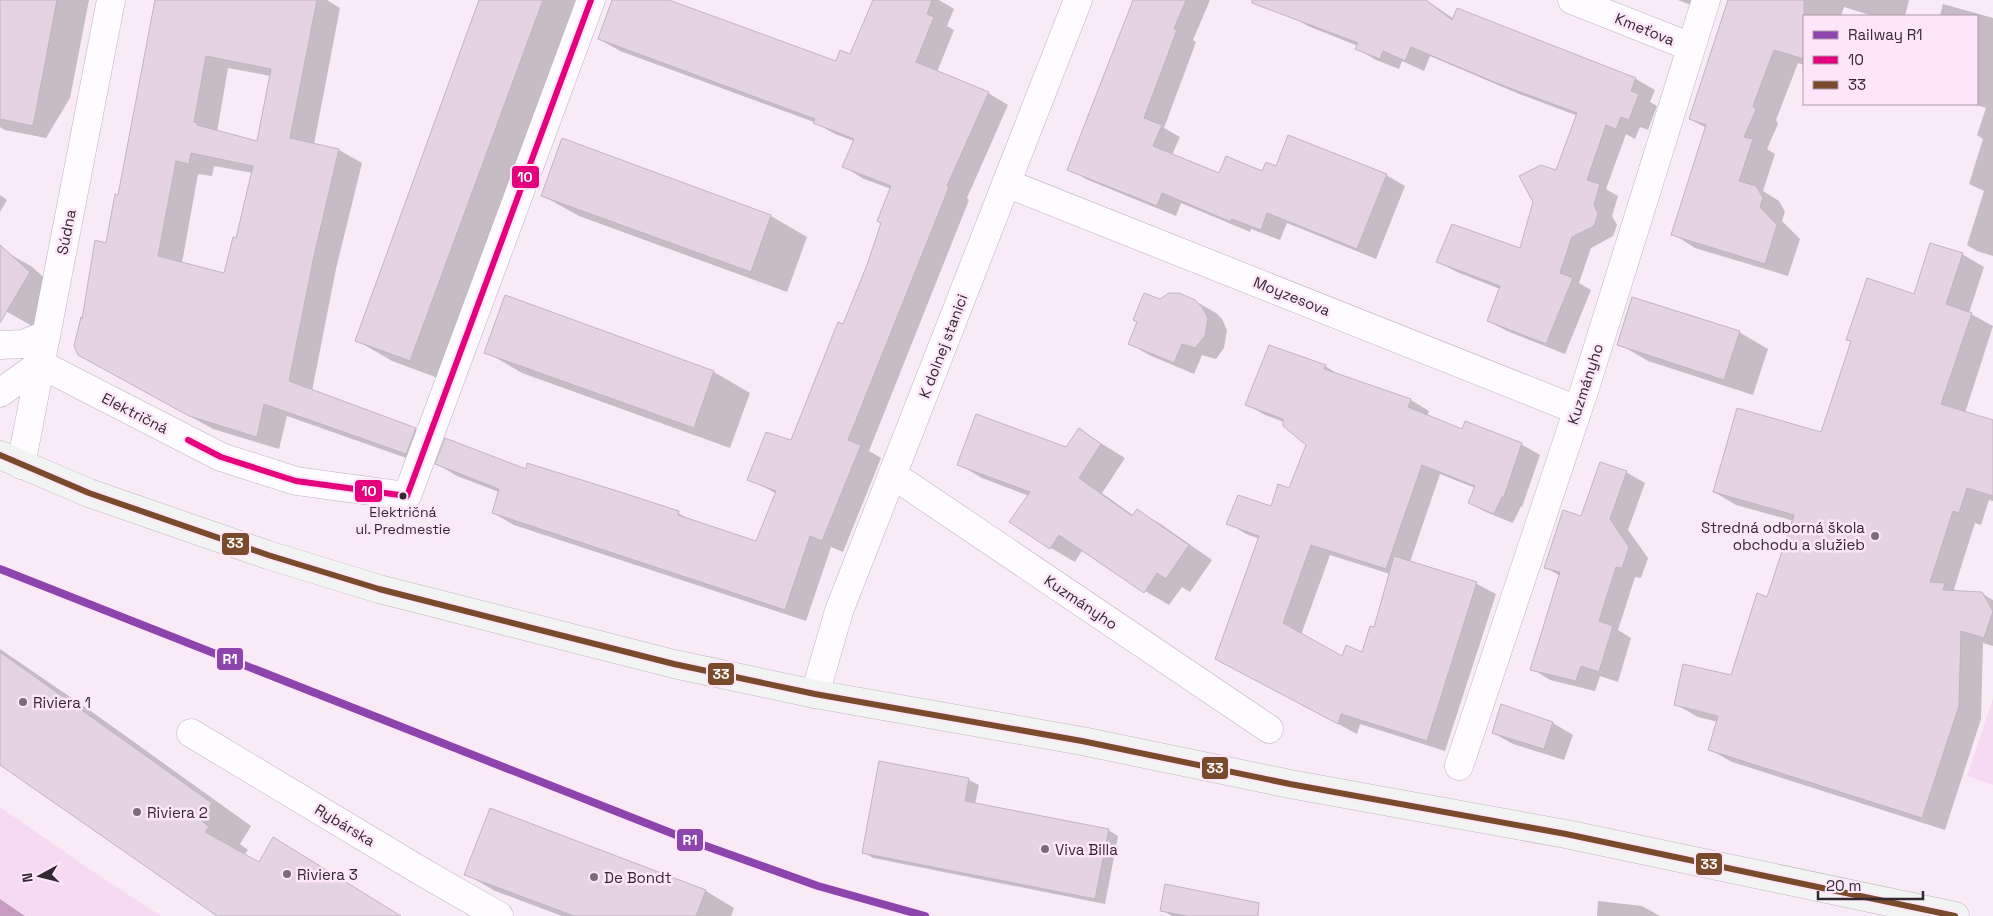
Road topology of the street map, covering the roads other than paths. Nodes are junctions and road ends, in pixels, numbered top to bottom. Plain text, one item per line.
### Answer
1 (111, 0) edge
2 (591, 0) edge
3 (1078, 0) edge
4 (1572, 0) edge
5 (1706, 0) edge
6 (1690, 47) junction
7 (1006, 183) junction
8 (46, 335) junction
9 (0, 345) edge
10 (40, 364) junction
11 (0, 393) edge
12 (1577, 410) junction
13 (11, 460) edge
14 (893, 475) junction
15 (815, 694) junction
16 (1269, 729) dead end
17 (191, 733) dead end
18 (1459, 766) dead end
19 (499, 916) edge
20 (1955, 916) edge

1 - 8 street, Súdna
2 - 10 street, Električná
3 - 7 street, K dolnej stanici
4 - 6 street, Kmeťova
5 - 6 street, Kuzmányho
6 - 12 street, Kuzmányho
7 - 12 street, Moyzesova
7 - 14 street, K dolnej stanici
8 - 9 street
8 - 10 street, Súdna
10 - 11 street
10 - 13 street, Súdna
12 - 18 street, Kuzmányho
13 - 15 main road
14 - 15 street, K dolnej stanici
14 - 16 street, Kuzmányho
15 - 20 main road
17 - 19 street, Rybárska

